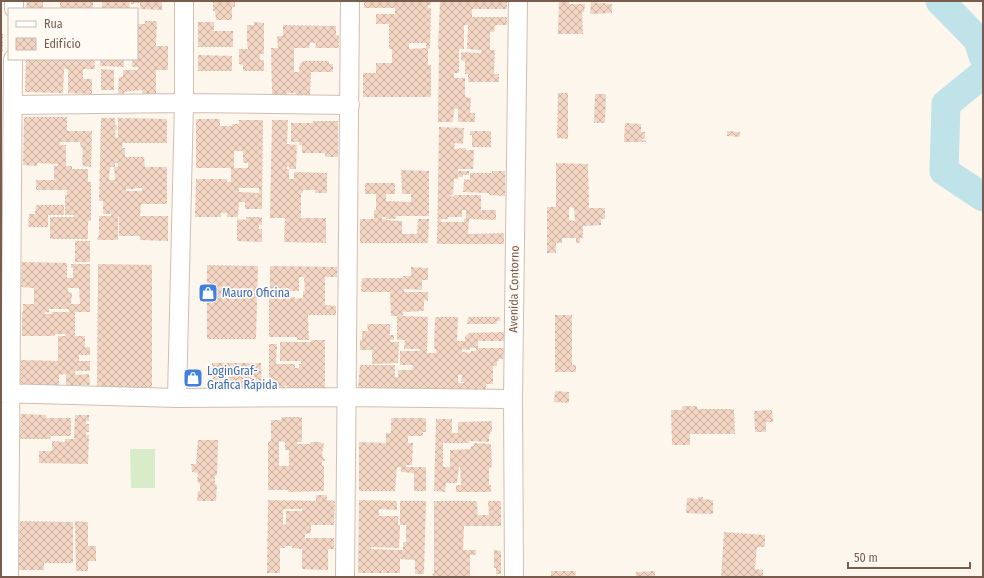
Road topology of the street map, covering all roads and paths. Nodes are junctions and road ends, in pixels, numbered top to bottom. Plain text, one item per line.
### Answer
1 (184, 1) edge
2 (350, 1) edge
3 (518, 1) edge
4 (14, 60) edge
5 (184, 103) junction
6 (13, 105) junction
7 (350, 105) junction
8 (6, 393) edge
9 (346, 397) junction
10 (177, 398) junction
11 (513, 399) junction
12 (9, 577) edge
13 (345, 577) edge
14 (514, 577) edge

1 - 5 street
2 - 7 street
3 - 11 street, Avenida Contorno
4 - 6 street
5 - 6 street
5 - 7 street
5 - 10 street
6 - 8 street
7 - 9 street
8 - 10 street
8 - 12 street
9 - 10 street
9 - 11 street
9 - 13 street
11 - 14 street, Avenida Contorno

